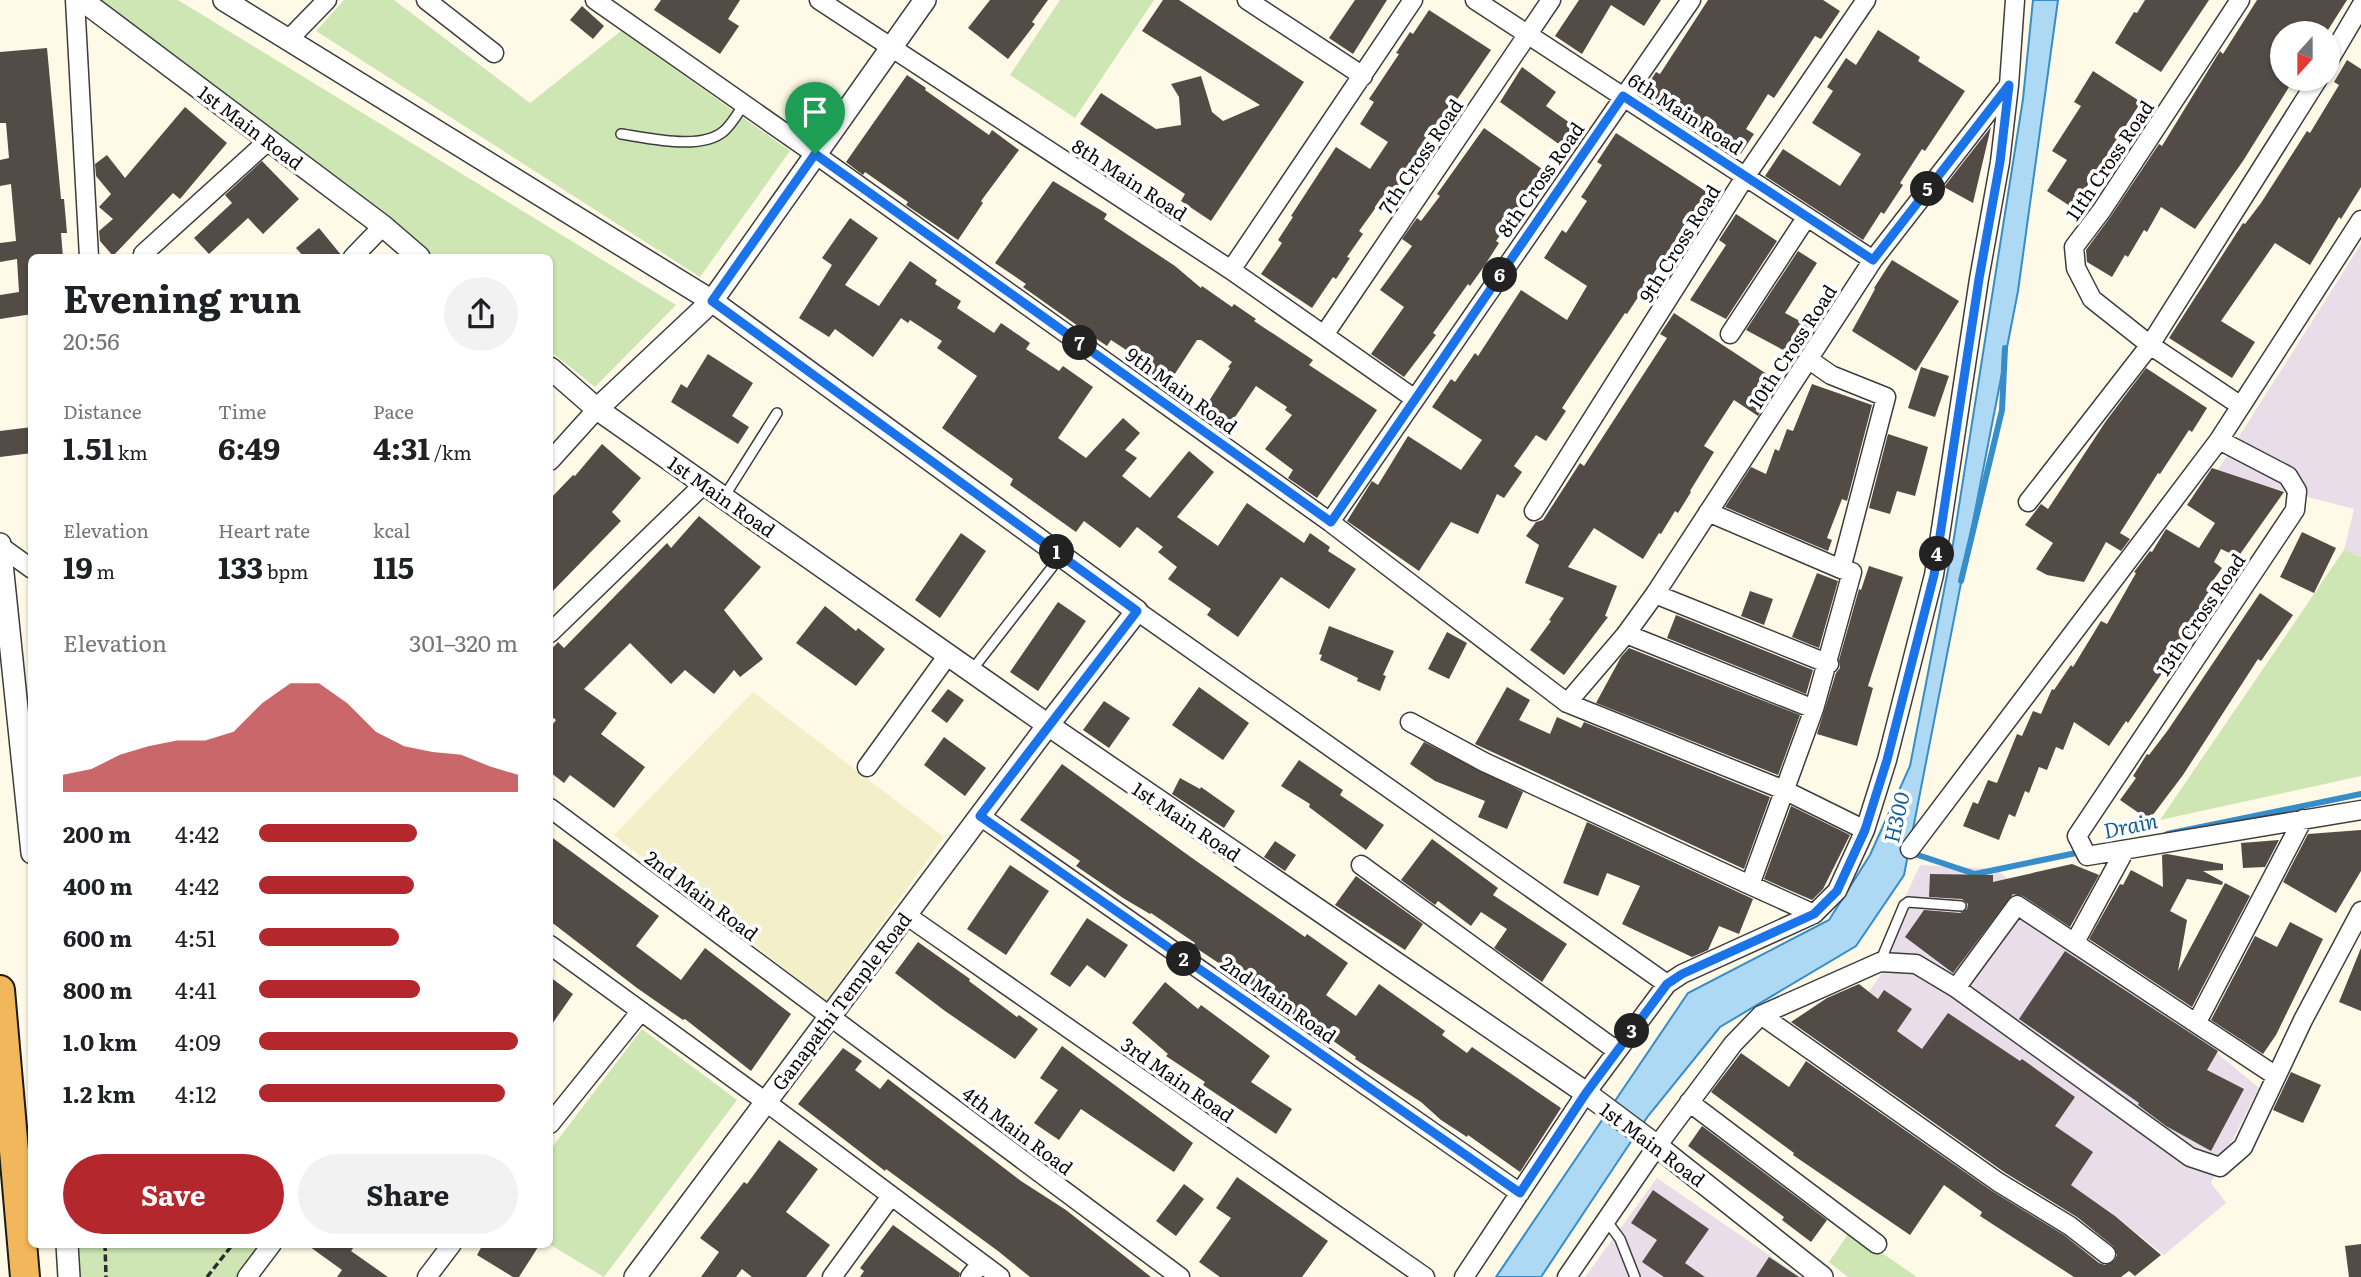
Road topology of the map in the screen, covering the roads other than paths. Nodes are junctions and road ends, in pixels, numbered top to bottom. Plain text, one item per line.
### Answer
1 (75, 0) edge
2 (82, 0) edge
3 (224, 0) edge
4 (327, 0) edge
5 (426, 0) edge
6 (595, 0) edge
7 (818, 0) edge
8 (925, 0) edge
9 (1247, 0) edge
10 (1413, 0) edge
11 (1475, 0) edge
12 (1551, 0) edge
13 (1691, 0) edge
14 (1867, 0) edge
15 (2015, 0) edge
16 (2240, 0) edge
17 (2361, 6) edge
18 (1528, 35) junction
19 (289, 39) junction
20 (2340, 42) edge
21 (893, 48) junction
22 (494, 53) dead end
23 (1363, 75) junction
24 (2009, 85) junction
25 (2310, 91) edge
26 (1623, 96) junction
27 (744, 104) junction
28 (621, 134) dead end
29 (269, 140) junction
30 (815, 154) junction
31 (1745, 177) junction
32 (1806, 218) junction
33 (2361, 220) edge
34 (383, 226) junction
35 (89, 254) edge
36 (143, 254) dead end
37 (356, 254) edge
38 (416, 254) edge
39 (1873, 260) junction
40 (1231, 270) junction
41 (712, 301) junction
42 (1730, 334) dead end
43 (1324, 335) junction
44 (2150, 345) junction
45 (1808, 359) junction
46 (553, 371) edge
47 (1415, 399) junction
48 (2241, 406) junction
49 (597, 409) junction
50 (777, 412) dead end
51 (2219, 440) junction
52 (553, 458) edge
53 (704, 484) junction
54 (724, 497) junction
55 (2028, 502) dead end
56 (1534, 511) dead end
57 (1708, 512) junction
58 (1331, 522) junction
59 (0, 545) edge
60 (1061, 555) junction
61 (28, 566) edge
62 (1841, 569) junction
63 (1655, 594) junction
64 (1137, 611) junction
65 (553, 630) edge
66 (1626, 634) junction
67 (948, 655) junction
68 (1829, 664) junction
69 (971, 671) junction
70 (1567, 703) junction
71 (1815, 709) junction
72 (1410, 722) dead end
73 (1048, 725) junction
74 (26, 748) edge
75 (867, 767) dead end
76 (28, 783) edge
77 (1784, 790) junction
78 (553, 810) edge
79 (2361, 810) edge
80 (980, 816) junction
81 (2303, 819) junction
82 (1865, 830) junction
83 (1910, 849) dead end
84 (2125, 849) junction
85 (1362, 865) dead end
86 (1750, 884) junction
87 (1961, 906) dead end
88 (2361, 911) edge
89 (1814, 914) junction
90 (906, 915) junction
91 (2075, 942) junction
92 (553, 947) edge
93 (1880, 962) junction
94 (1667, 984) junction
95 (1956, 988) junction
96 (0, 990) edge
97 (641, 1011) junction
98 (1761, 1015) junction
99 (830, 1016) junction
100 (2197, 1022) junction
101 (1617, 1051) junction
102 (2276, 1076) junction
103 (1586, 1093) junction
104 (766, 1102) junction
105 (1689, 1102) junction
106 (553, 1120) edge
107 (1657, 1146) junction
108 (1520, 1193) junction
109 (891, 1196) junction
110 (1606, 1220) junction
111 (1877, 1244) dead end
112 (67, 1248) edge
113 (269, 1248) edge
114 (448, 1248) edge
115 (2105, 1254) dead end
116 (975, 1270) edge
117 (25, 1277) edge
118 (69, 1277) edge
119 (247, 1277) edge
120 (427, 1277) edge
121 (635, 1277) edge
122 (832, 1277) edge
123 (1000, 1277) edge
124 (1180, 1277) edge
125 (1425, 1277) edge
126 (1464, 1277) edge
127 (1567, 1277) edge
128 (1634, 1277) edge
129 (1822, 1277) edge

1 - 35 street
2 - 29 street, 1st Main Road
3 - 19 street
4 - 19 street
5 - 22 street
6 - 27 street, 9th Main Road
7 - 21 street, 8th Main Road
8 - 21 street
9 - 23 street
10 - 23 street
11 - 18 street, 6th Main Road
12 - 18 street, 7th Cross Road
13 - 26 street, 8th Cross Road
14 - 31 street, 9th Cross Road
15 - 24 street
16 - 44 street, 11th Cross Road
17 - 20 street
18 - 26 street, 6th Main Road
18 - 43 street, 7th Cross Road
19 - 41 street
21 - 30 street
21 - 40 street, 8th Main Road
23 - 40 street
24 - 39 street, 10th Cross Road
24 - 82 street
25 - 44 street
26 - 31 street, 6th Main Road
26 - 47 street, 8th Cross Road
27 - 28 lane
27 - 30 street, 9th Main Road
29 - 34 street, 1st Main Road
29 - 36 street
30 - 41 street
30 - 58 street, 9th Main Road
31 - 32 street, 6th Main Road
31 - 56 street, 9th Cross Road
32 - 39 street, 6th Main Road
32 - 42 street
33 - 48 street
34 - 37 street
34 - 38 street, 1st Main Road
39 - 45 street, 10th Cross Road
40 - 43 street, 8th Main Road
41 - 49 street
41 - 60 street
43 - 47 street, 8th Main Road
44 - 48 street, 11th Cross Road
44 - 55 street
45 - 57 street, 10th Cross Road
45 - 62 street
46 - 49 street, 1st Main Road
47 - 58 street, 8th Cross Road
48 - 51 street
49 - 52 street
49 - 53 street, 1st Main Road
50 - 54 lane
51 - 83 street
51 - 84 street, 13th Cross Road
53 - 54 street, 1st Main Road
53 - 65 street
54 - 67 street, 1st Main Road
57 - 62 street
57 - 63 street, 10th Cross Road
58 - 70 street, 9th Main Road
59 - 61 street
59 - 74 street
60 - 64 street
60 - 69 lane
62 - 68 street
63 - 66 street, 10th Cross Road
63 - 68 street
64 - 73 street, Ganapathi Temple Road
64 - 94 street
66 - 70 street, 10th Cross Road
66 - 71 street
67 - 69 street, 1st Main Road
67 - 75 street
68 - 71 street
69 - 73 street, 1st Main Road
70 - 77 street, 9th Main Road
71 - 77 street
72 - 86 street
73 - 80 street, Ganapathi Temple Road
73 - 103 street, 1st Main Road
74 - 76 street
77 - 82 street, 9th Main Road
77 - 86 street
78 - 99 street, 2nd Main Road
79 - 81 street
80 - 90 street, Ganapathi Temple Road
80 - 108 street, 2nd Main Road
81 - 84 street
81 - 100 street
82 - 89 street
84 - 91 street
85 - 101 street
86 - 89 street
87 - 93 lane
88 - 102 street
89 - 94 street
90 - 99 street, Ganapathi Temple Road
90 - 125 street, 3rd Main Road
91 - 95 street
91 - 100 street
92 - 97 street
93 - 95 street
93 - 98 street
94 - 101 street
95 - 102 street
96 - 117 highway
97 - 104 street
97 - 106 street
98 - 105 street
98 - 115 street
99 - 104 street, Ganapathi Temple Road
99 - 124 street, 4th Main Road
100 - 102 street
101 - 103 street
103 - 107 street, 1st Main Road
103 - 108 street
104 - 109 street
104 - 121 street, Ganapathi Temple Road
105 - 107 street
105 - 111 street
107 - 110 street
107 - 129 street, 1st Main Road
108 - 126 street
109 - 116 street
109 - 122 street
110 - 127 street
110 - 128 lane
112 - 118 street
113 - 119 street
114 - 120 street
116 - 123 street

